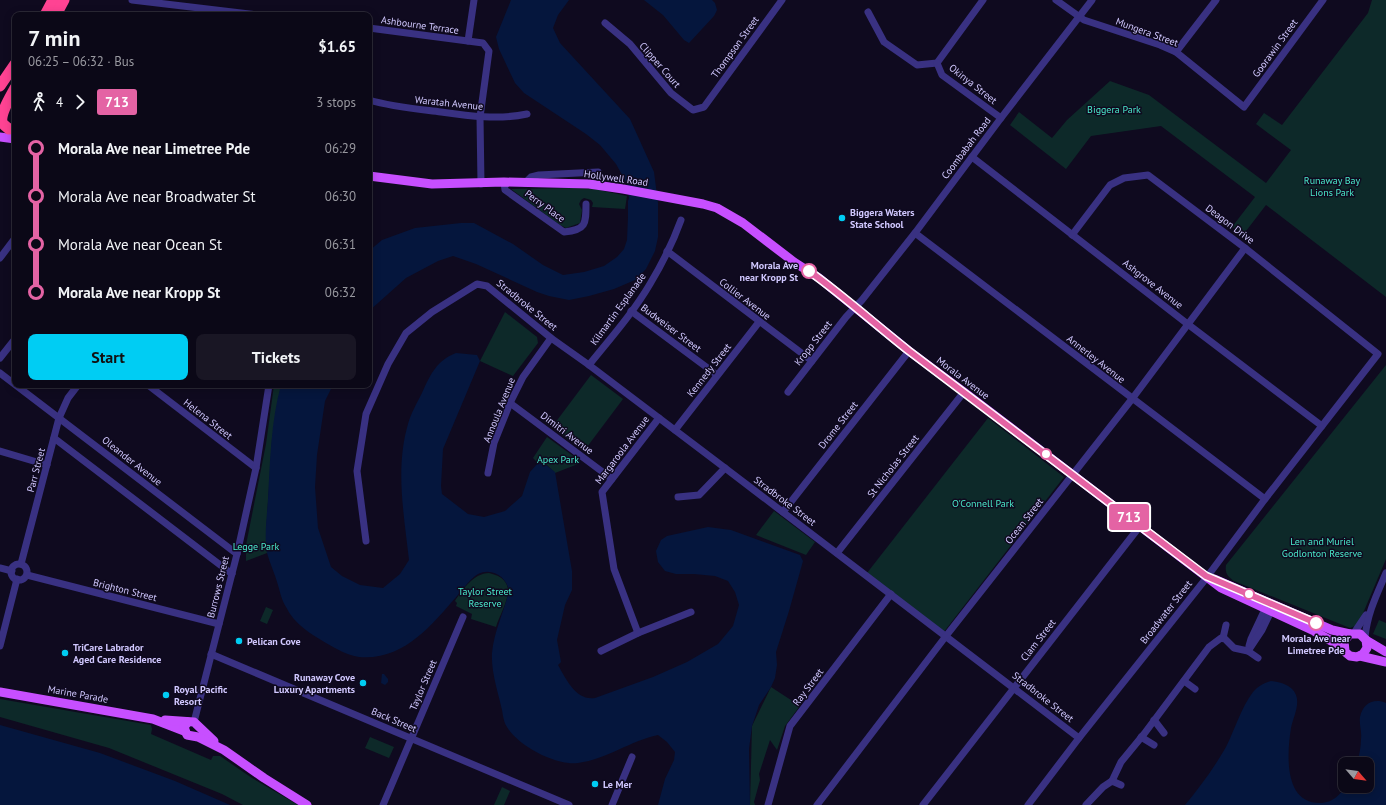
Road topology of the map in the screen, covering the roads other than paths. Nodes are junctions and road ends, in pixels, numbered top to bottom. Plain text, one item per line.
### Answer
1 (53, 0) edge
2 (64, 0) edge
3 (132, 0) edge
4 (474, 0) edge
5 (782, 0) edge
6 (983, 0) edge
7 (1056, 0) edge
8 (1092, 0) edge
9 (1216, 0) edge
10 (1322, 0) edge
11 (47, 12) edge
12 (58, 12) edge
13 (233, 12) edge
14 (868, 12) dead end
15 (1079, 17) junction
16 (605, 23) dead end
17 (372, 28) edge
18 (468, 41) junction
19 (1176, 52) junction
20 (938, 63) junction
21 (12, 68) edge
22 (12, 84) edge
23 (0, 86) edge
24 (12, 93) edge
25 (372, 101) edge
26 (0, 102) edge
27 (704, 107) joint
28 (1244, 107) joint
29 (527, 114) dead end
30 (480, 117) junction
31 (1001, 118) junction
32 (8, 128) edge
33 (0, 137) edge
34 (12, 139) edge
35 (972, 157) junction
36 (598, 172) dead end
37 (372, 176) edge
38 (504, 182) junction
39 (525, 183) junction
40 (481, 184) junction
41 (586, 204) dead end
42 (703, 204) joint
43 (681, 220) dead end
44 (915, 233) junction
45 (1072, 235) junction
46 (12, 242) edge
47 (1245, 248) junction
48 (667, 251) junction
49 (0, 258) edge
50 (856, 307) junction
51 (631, 311) junction
52 (759, 322) junction
53 (1188, 324) junction
54 (551, 338) junction
55 (12, 343) edge
56 (909, 351) junction
57 (1378, 354) joint
58 (0, 358) edge
59 (812, 362) junction
60 (589, 365) junction
61 (0, 373) edge
62 (717, 375) junction
63 (12, 382) edge
64 (20, 388) edge
65 (76, 388) edge
66 (152, 388) edge
67 (269, 388) edge
68 (788, 392) dead end
69 (964, 392) junction
70 (1132, 399) junction
71 (510, 403) junction
72 (60, 418) junction
73 (659, 418) junction
74 (1322, 426) junction
75 (675, 430) junction
76 (54, 438) junction
77 (0, 451) edge
78 (47, 465) junction
79 (256, 468) junction
80 (725, 468) junction
81 (488, 474) dead end
82 (1073, 475) junction
83 (612, 479) junction
84 (678, 497) dead end
85 (1265, 499) junction
86 (783, 512) junction
87 (1140, 526) junction
88 (366, 541) dead end
89 (837, 553) junction
90 (237, 554) junction
91 (21, 564) junction
92 (0, 568) edge
93 (12, 571) junction
94 (1386, 573) edge
95 (232, 574) junction
96 (26, 575) junction
97 (1206, 576) junction
98 (17, 579) junction
99 (891, 594) junction
100 (1270, 607) junction
101 (1370, 610) junction
102 (692, 612) dead end
103 (463, 617) dead end
104 (219, 624) junction
105 (1226, 625) dead end
106 (638, 633) junction
107 (1352, 634) junction
108 (946, 636) junction
109 (1223, 638) junction
110 (1366, 639) junction
111 (0, 646) edge
112 (601, 651) dead end
113 (1248, 651) junction
114 (1345, 651) junction
115 (1386, 652) edge
116 (211, 654) junction
117 (1360, 656) junction
118 (1258, 658) dead end
119 (1386, 662) edge
120 (1184, 681) junction
121 (1014, 688) junction
122 (1195, 689) dead end
123 (0, 692) edge
124 (1154, 720) junction
125 (191, 726) junction
126 (1164, 732) dead end
127 (1141, 737) junction
128 (411, 738) junction
129 (1079, 738) junction
130 (1154, 745) dead end
131 (224, 750) junction
132 (632, 757) dead end
133 (1112, 781) junction
134 (1121, 785) dead end
135 (307, 805) edge
136 (383, 805) edge
137 (569, 805) edge
138 (612, 805) edge
139 (768, 805) edge
140 (817, 805) edge
141 (923, 805) edge
142 (1028, 805) edge
143 (1086, 805) edge

1 - 11 highway
2 - 12 highway
3 - 13 street
4 - 18 street
5 - 27 street, Thompson Street
6 - 20 street
7 - 15 street, Mungera Street
8 - 15 street, Coombabah Road
9 - 19 street
10 - 28 street, Goorawin Street
14 - 20 street
15 - 19 street, Mungera Street
15 - 31 street, Coombabah Road
16 - 27 street, Clipper Court
17 - 18 street, Ashbourne Terrace
18 - 30 street, Ashbourne Terrace
19 - 28 street, Mungera Street
20 - 31 street, Okinya Street
21 - 23 highway
22 - 26 highway
24 - 32 highway
25 - 30 street, Waratah Avenue
29 - 30 street, Waratah Avenue
30 - 40 street, Ashbourne Terrace
31 - 35 street, Coombabah Road
33 - 34 main road
35 - 44 street, Coombabah Road
35 - 45 street, Ashgrove Avenue
36 - 39 street, Hollywell Road
37 - 40 main road, Hollywell Road
38 - 39 main road, Hollywell Road
38 - 40 main road, Hollywell Road
38 - 41 street, Perry Place
39 - 42 main road, Hollywell Road
42 - 50 main road, Morala Avenue
43 - 48 street, Kilmartin Esplanade
44 - 50 street, Coombabah Road
44 - 70 street, Annerley Avenue
45 - 47 street, Deagon Drive
45 - 53 street, Ashgrove Avenue
46 - 49 street
47 - 53 street, Ocean Street
47 - 57 street, Deagon Drive
48 - 51 street, Kilmartin Esplanade
48 - 52 street, Collier Avenue
50 - 56 main road, Morala Avenue
50 - 59 street, Kropp Street
51 - 60 street, Kilmartin Esplanade
51 - 62 street, Budweiser Street
52 - 59 street, Collier Avenue
52 - 62 street, Kennedy Street
53 - 70 street, Ocean Street
53 - 74 street, Ashgrove Avenue
54 - 60 street, Stradbroke Street
54 - 71 street, Annoula Avenue
54 - 88 street, Stradbroke Street
55 - 58 street
56 - 69 main road, Morala Avenue
56 - 86 street, Drome Street
57 - 74 street, Broadwater Street
59 - 68 street, Kropp Street
60 - 73 street, Stradbroke Street
61 - 63 street, Oleander Avenue
62 - 75 street, Kennedy Street
64 - 72 street, Oleander Avenue
65 - 72 street, Parr Street
66 - 79 street, Helena Street
67 - 79 street, Burrows Street
69 - 82 main road, Morala Avenue
69 - 89 street, St Nicholas Street
70 - 82 street, Ocean Street
70 - 85 street, Annerley Avenue
71 - 81 street, Annoula Avenue
71 - 83 street, Dimitri Avenue
72 - 76 street, Parr Street
72 - 90 street, Oleander Avenue
73 - 75 street, Stradbroke Street
73 - 83 street, Margaroola Avenue
74 - 85 street, Broadwater Street
75 - 80 street, Stradbroke Street
76 - 78 street, Parr Street
76 - 95 street
77 - 78 street
78 - 91 street, Parr Street
79 - 90 street, Burrows Street
80 - 84 street
80 - 86 street, Stradbroke Street
82 - 87 main road, Morala Avenue
82 - 108 street, Ocean Street
83 - 106 street, Margaroola Avenue
85 - 97 street, Broadwater Street
86 - 89 street, Stradbroke Street
87 - 97 main road, Morala Avenue
87 - 121 street, Clam Street
89 - 99 street, Stradbroke Street
90 - 95 street, Burrows Street
91 - 93 street
91 - 96 street
92 - 93 street
93 - 98 street
94 - 101 street
95 - 104 street, Burrows Street
96 - 98 street
96 - 104 street, Brighton Street
97 - 100 main road, Morala Avenue
97 - 129 street, Broadwater Street
98 - 111 street
99 - 108 street, Stradbroke Street
99 - 139 street, Ray Street
100 - 107 main road, Morala Avenue
100 - 113 street
100 - 114 main road, Morala Avenue
101 - 107 street
101 - 110 street
102 - 106 street
103 - 128 street, Taylor Street
104 - 116 street, Burrows Street
105 - 109 street
106 - 112 street
107 - 110 main road
107 - 114 main road
108 - 121 street, Stradbroke Street
108 - 140 street, Ocean Street
109 - 113 street
109 - 120 street
110 - 115 main road
110 - 117 main road
113 - 118 street
114 - 117 main road
116 - 125 street, Burrows Street
116 - 128 street, Back Street
117 - 119 main road
120 - 122 street
120 - 124 street
121 - 129 street, Stradbroke Street
121 - 141 street, Clam Street
123 - 125 main road, Marine Parade
124 - 126 street
124 - 127 street
125 - 131 main road
125 - 131 main road
127 - 130 street
127 - 133 street
128 - 136 street, Taylor Street
128 - 137 street, Back Street
129 - 142 street, Broadwater Street
131 - 135 main road
132 - 138 street
133 - 134 street
133 - 143 street

